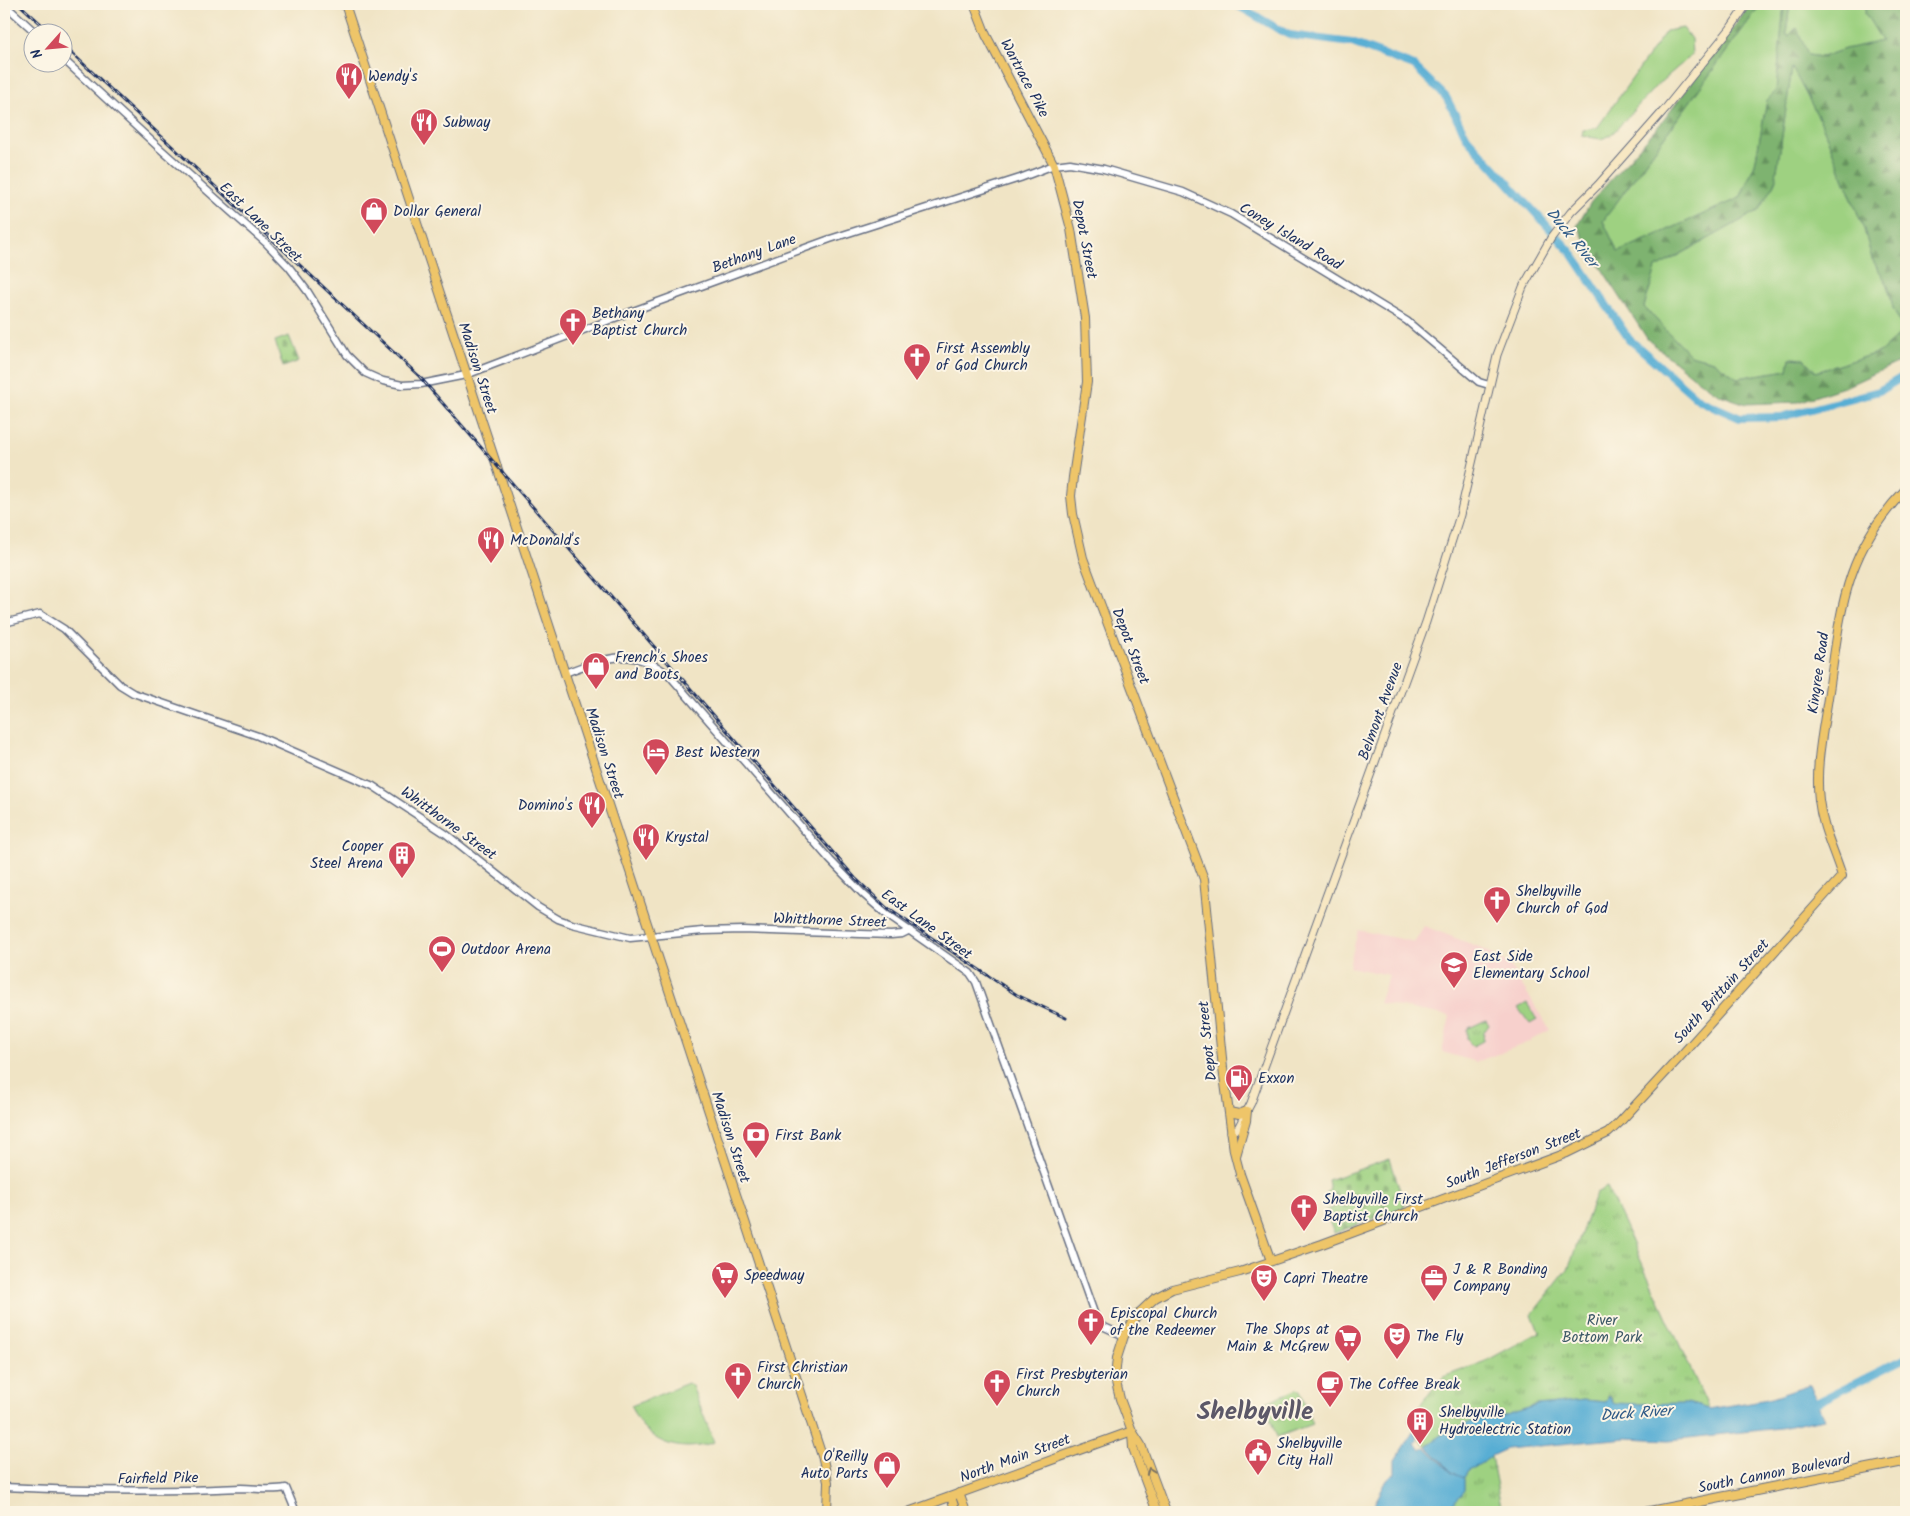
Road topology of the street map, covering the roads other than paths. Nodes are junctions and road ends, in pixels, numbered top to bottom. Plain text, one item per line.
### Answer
1 (4, 4) edge
2 (344, 4) edge
3 (974, 4) edge
4 (1746, 4) edge
5 (24, 22) edge
6 (72, 67) edge
7 (1054, 165) junction
8 (466, 375) junction
9 (1489, 385) junction
10 (1906, 489) edge
11 (4, 623) edge
12 (565, 673) junction
13 (1842, 876) joint
14 (910, 930) junction
15 (651, 936) junction
16 (1247, 1111) junction
17 (1229, 1112) junction
18 (1619, 1124) joint
19 (1231, 1132) junction
20 (1236, 1158) junction
21 (1271, 1261) junction
22 (1124, 1336) junction
23 (1132, 1430) junction
24 (1906, 1462) edge
25 (4, 1487) edge
26 (959, 1493) junction
27 (950, 1497) junction
28 (296, 1512) edge
29 (827, 1512) edge
30 (908, 1512) edge
31 (956, 1512) edge
32 (966, 1512) edge
33 (1157, 1512) edge
34 (1166, 1512) edge
35 (1647, 1512) edge

1 - 5 street
2 - 8 main road, Madison Street
3 - 7 main road, Wartrace Pike
4 - 9 main road, Belmont Avenue
6 - 8 street, East Lane Street
7 - 8 street, Bethany Lane
7 - 9 street, Coney Island Road
7 - 17 main road, Depot Street
8 - 12 main road, Madison Street
9 - 16 main road, Belmont Avenue
10 - 13 main road, Kingree Road
11 - 15 street, Whitthorne Street
12 - 14 street, East Lane Street
12 - 15 main road, Madison Street
13 - 18 main road, South Brittain Street
14 - 15 street, Whitthorne Street
14 - 22 street, East Lane Street
15 - 29 main road, Madison Street
16 - 17 main road
16 - 19 main road, Belmont Avenue
16 - 20 main road
17 - 19 main road, Depot Street
18 - 21 main road, South Jefferson Street
19 - 20 main road, Depot Street
20 - 21 main road, Depot Street
21 - 22 main road, South Jefferson Street
22 - 23 main road
23 - 26 main road, North Main Street
23 - 33 main road
34 -> 23 main road
24 - 35 highway, South Cannon Boulevard
25 - 28 street, Fairfield Pike
26 - 27 main road, North Main Street
26 - 32 main road
27 - 30 main road, North Main Street
27 - 31 main road

